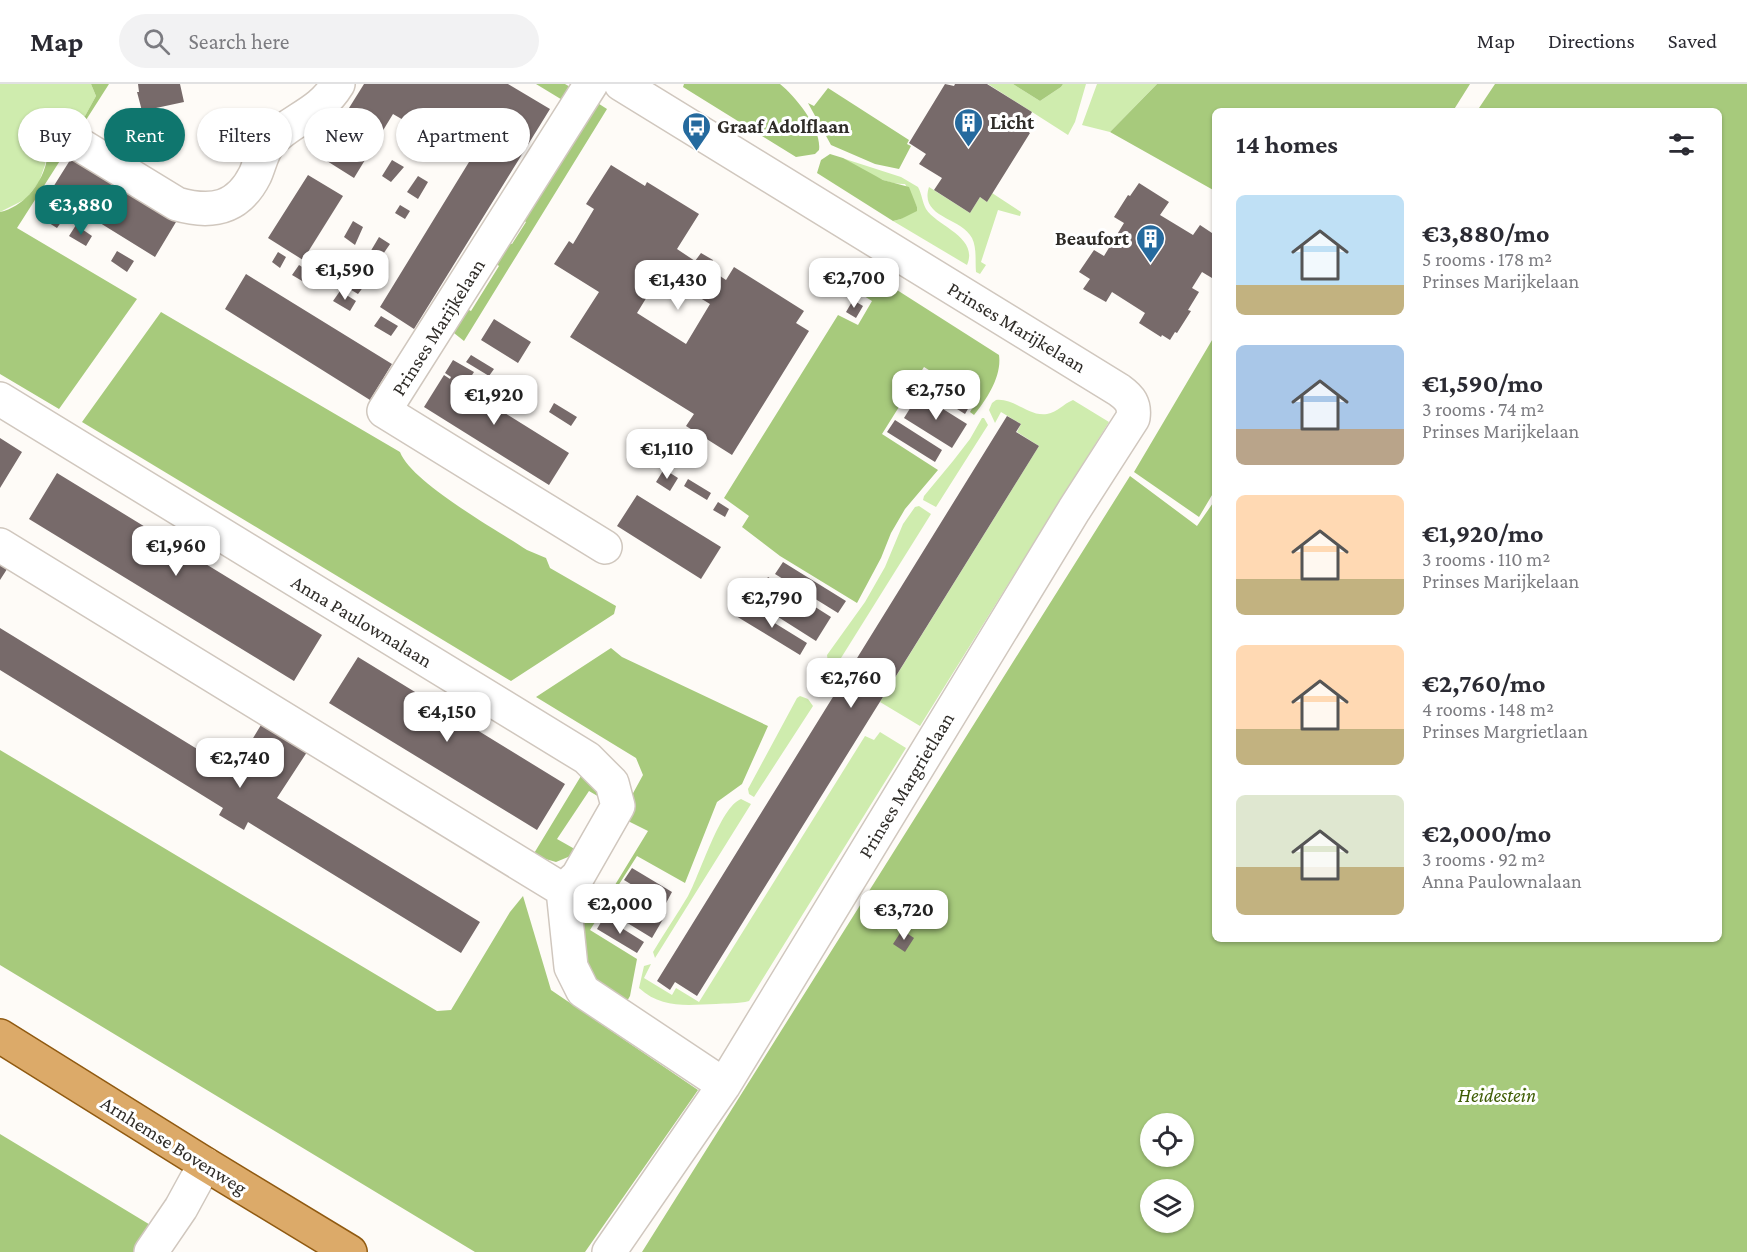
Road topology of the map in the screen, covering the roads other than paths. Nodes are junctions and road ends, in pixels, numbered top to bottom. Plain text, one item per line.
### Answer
1 (338, 84) edge
2 (591, 84) edge
3 (621, 84) edge
4 (92, 152) edge
5 (0, 399) edge
6 (1133, 405) joint
7 (0, 545) edge
8 (605, 547) dead end
9 (562, 890) junction
10 (0, 1036) edge
11 (724, 1085) junction
12 (205, 1164) junction
13 (151, 1252) edge
14 (350, 1252) edge
15 (609, 1252) edge

1 - 4 street
2 - 8 street, Prinses Marijkelaan
3 - 6 street, Prinses Marijkelaan
5 - 9 street, Anna Paulownalaan
6 - 11 street, Prinses Margrietlaan
7 - 9 street
9 - 11 street
10 - 12 main road, Arnhemse Bovenweg
11 - 15 street, Prinses Margrietlaan
12 - 13 street
12 - 14 main road, Arnhemse Bovenweg

